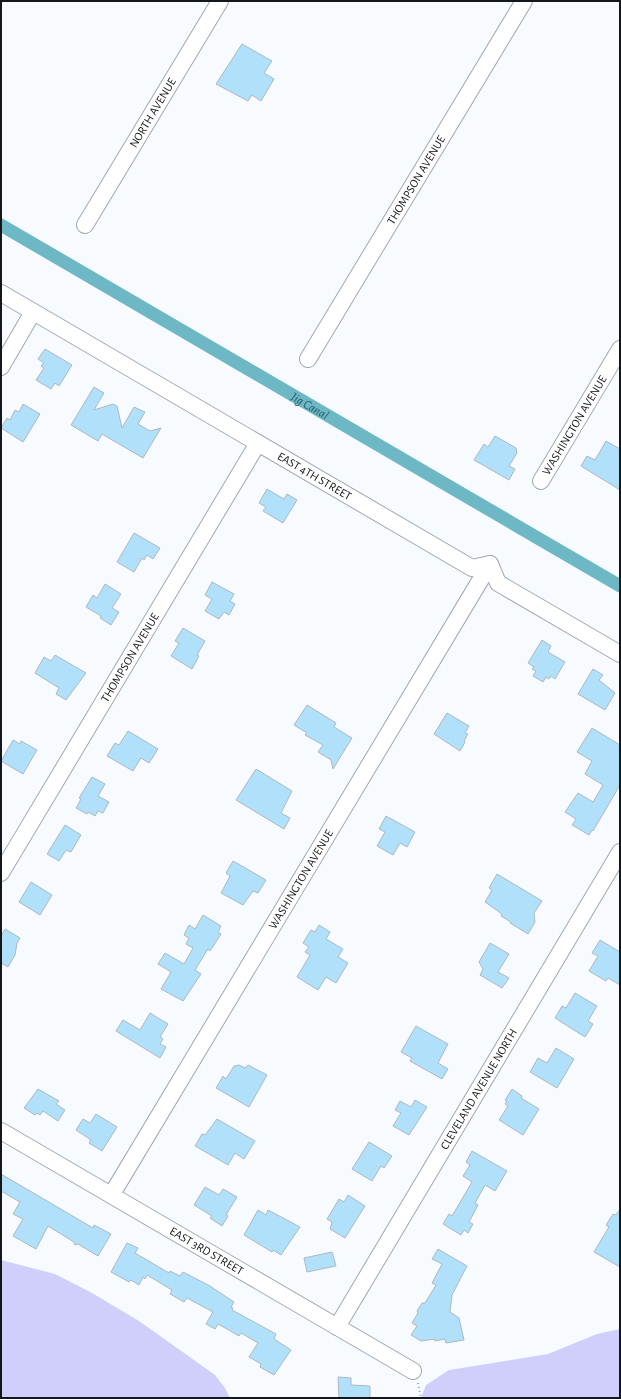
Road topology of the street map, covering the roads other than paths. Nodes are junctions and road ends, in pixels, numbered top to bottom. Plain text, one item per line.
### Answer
1 (220, 1) edge
2 (524, 1) edge
3 (85, 225) dead end
4 (1, 293) edge
5 (34, 312) junction
6 (620, 349) edge
7 (308, 359) dead end
8 (1, 367) edge
9 (258, 443) junction
10 (541, 481) dead end
11 (490, 564) junction
12 (620, 654) edge
13 (620, 852) edge
14 (1, 873) edge
15 (1, 1131) edge
16 (112, 1194) junction
17 (337, 1327) junction
18 (413, 1370) dead end

1 - 3 street, NORTH AVENUE
2 - 7 street, THOMPSON AVENUE
4 - 5 street, EAST 4TH STREET
5 - 8 street
5 - 9 street, EAST 4TH STREET
6 - 10 street, WASHINGTON AVENUE
9 - 11 street, EAST 4TH STREET
9 - 14 street, THOMPSON AVENUE
11 - 12 street
11 - 16 street, WASHINGTON AVENUE
13 - 17 street, CLEVELAND AVENUE NORTH
15 - 16 street, EAST 3RD STREET
16 - 17 street, EAST 3RD STREET
17 - 18 street, EAST 3RD STREET

